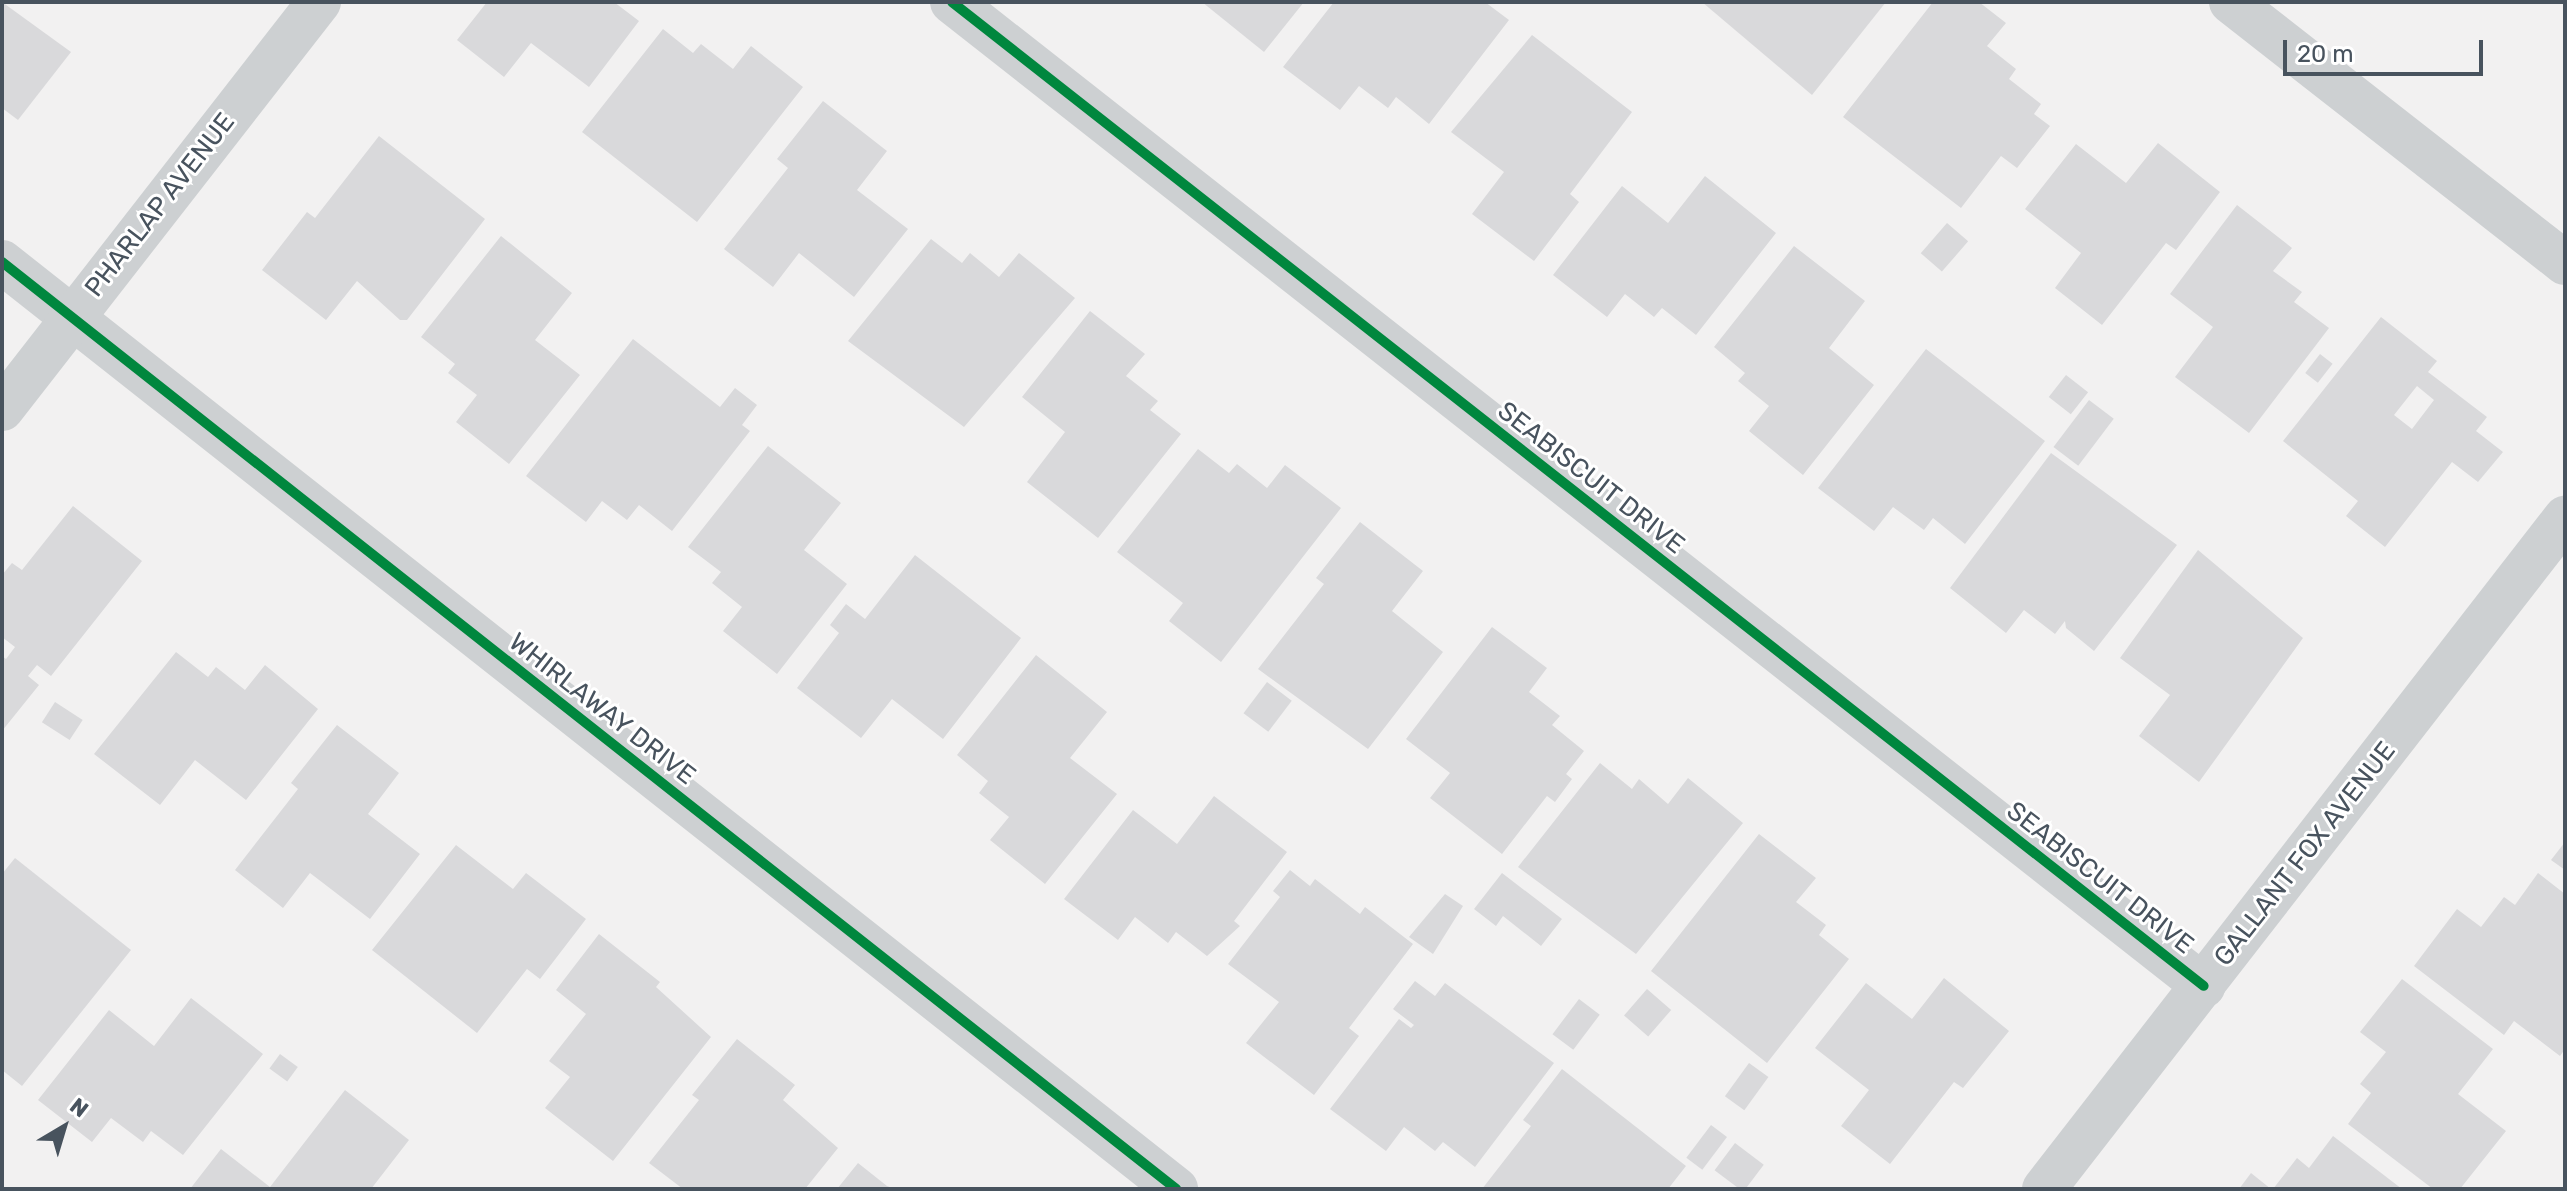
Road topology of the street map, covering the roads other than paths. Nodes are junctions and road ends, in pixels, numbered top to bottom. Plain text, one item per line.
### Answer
1 (319, 2) edge
2 (952, 2) edge
3 (2231, 2) edge
4 (2, 262) edge
5 (2565, 263) edge
6 (71, 318) junction
7 (2, 409) edge
8 (2565, 518) edge
9 (2204, 986) junction
10 (1176, 1189) edge
11 (2044, 1189) edge

1 - 6 street, PHARLAP AVENUE
2 - 9 street, SEABISCUIT DRIVE
3 - 5 street
4 - 6 street, WHIRLAWAY DRIVE
6 - 7 street, PHARLAP AVENUE
6 - 10 street, WHIRLAWAY DRIVE
8 - 9 street, GALLANT FOX AVENUE
9 - 11 street, GALLANT FOX AVENUE

